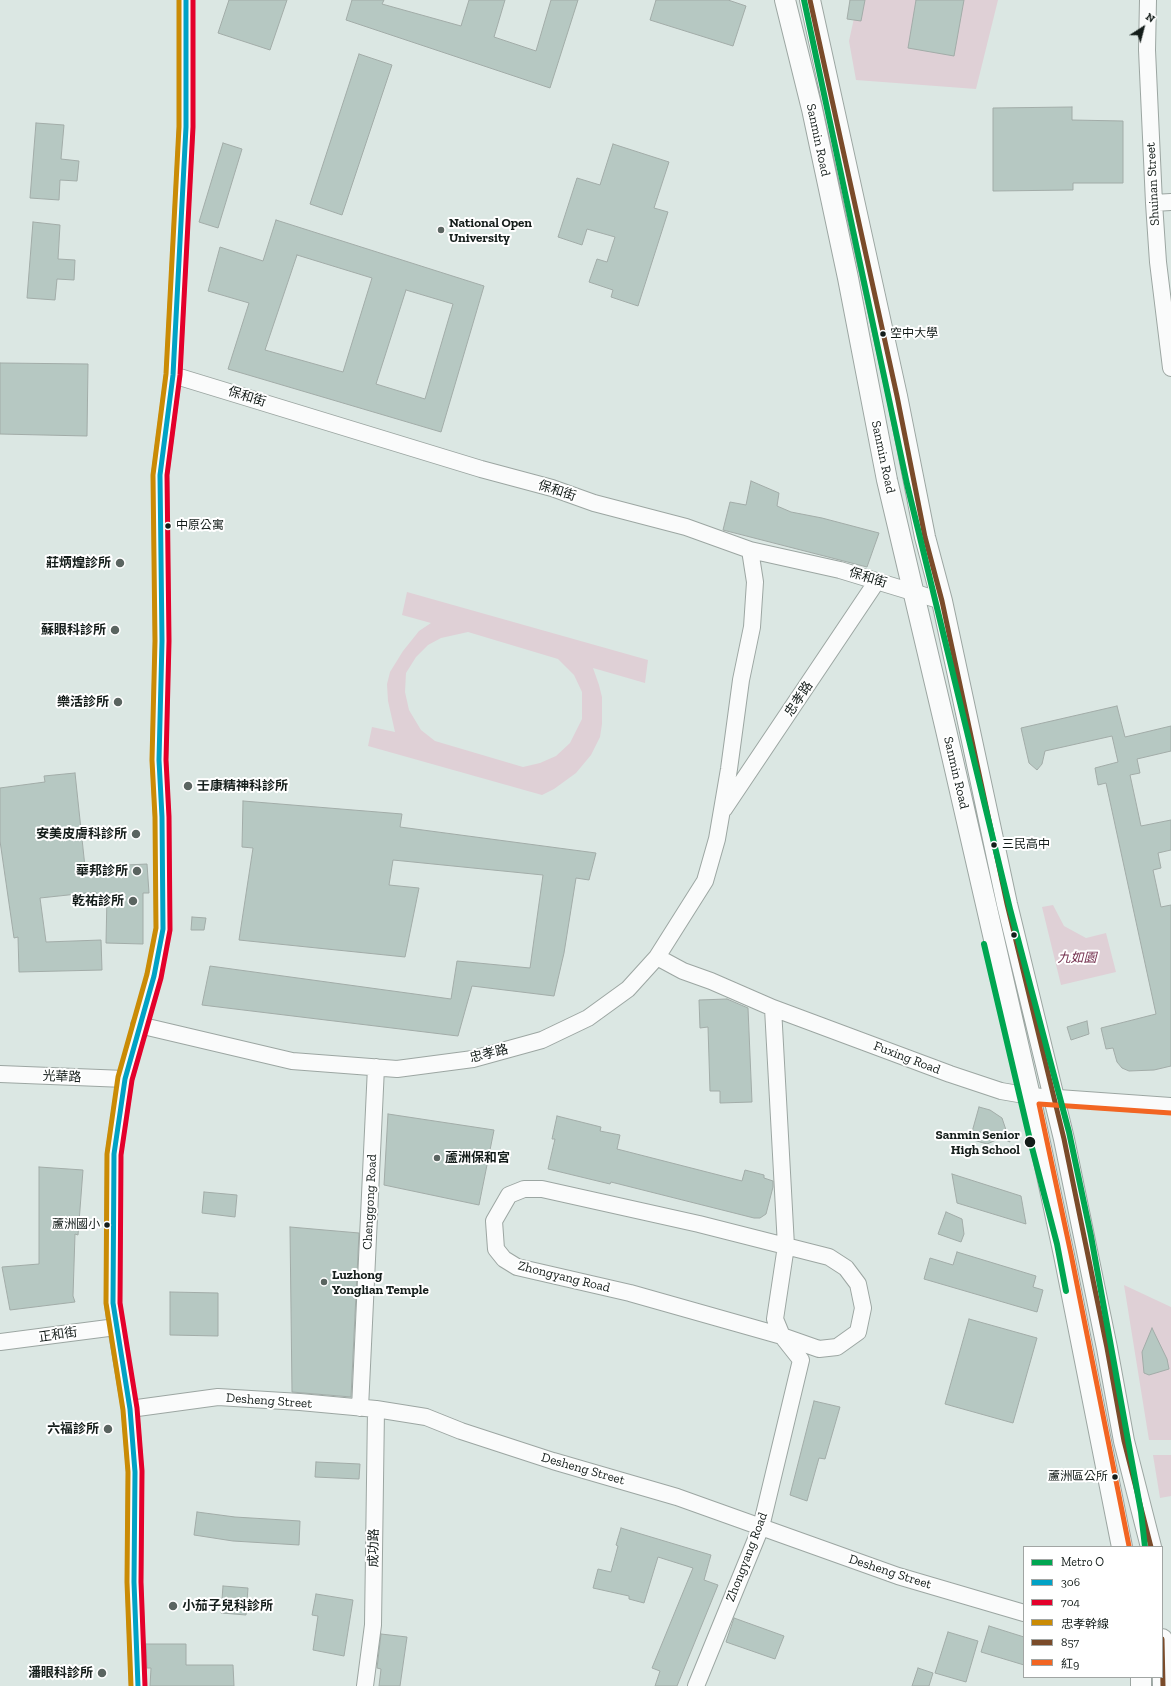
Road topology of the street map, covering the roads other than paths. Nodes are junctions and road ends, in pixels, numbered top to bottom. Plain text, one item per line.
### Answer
1 (186, 0) edge
2 (784, 0) edge
3 (810, 0) edge
4 (1148, 0) edge
5 (1171, 202) edge
6 (1154, 203) junction
7 (1171, 368) edge
8 (173, 375) junction
9 (750, 550) junction
10 (877, 581) junction
11 (913, 592) junction
12 (942, 601) junction
13 (720, 816) junction
14 (657, 957) junction
15 (773, 1008) junction
16 (139, 1025) junction
17 (376, 1067) junction
18 (0, 1074) edge
19 (125, 1080) junction
20 (1030, 1096) junction
21 (1054, 1097) junction
22 (1171, 1106) edge
23 (786, 1246) junction
24 (116, 1327) junction
25 (782, 1336) junction
26 (0, 1342) edge
27 (130, 1409) junction
28 (368, 1409) junction
29 (760, 1527) junction
30 (1122, 1546) edge
31 (1152, 1546) edge
32 (1023, 1612) edge
33 (138, 1686) edge
34 (365, 1686) edge
35 (696, 1686) edge

1 - 8 street
2 - 11 main road, Sanmin Road
3 - 12 main road, Sanmin Road
4 - 6 street, Shuinan Street
5 - 6 street
6 - 7 street, Shuinan Street
8 - 9 street, 保和街
8 - 16 street
9 - 10 street, 保和街
9 - 13 street, 忠孝路
10 - 11 street, 保和街
10 - 13 street, 忠孝路
11 - 12 street, 保和街
11 - 20 main road, Sanmin Road
12 - 21 main road, Sanmin Road
13 - 14 street, 忠孝路
14 - 15 street, Fuxing Road
14 - 17 street, 忠孝路
15 - 20 street, Fuxing Road
15 - 23 street, Zhongyang Road
16 - 17 street, 忠孝路
16 - 19 street
17 - 28 street, Chenggong Road
18 - 19 street, 光華路
19 - 24 street
20 - 21 street, Fuxing Road
20 - 30 main road, Sanmin Road
21 - 22 street, Fuxing Road
21 - 31 main road, Sanmin Road
23 - 25 street, Zhongyang Road
23 - 25 street, Zhongyang Road
23 - 25 street, Zhongyang Road
24 - 26 street, 正和街
24 - 27 street
25 - 29 street, Zhongyang Road
27 - 28 street, Desheng Street
27 - 33 street
28 - 29 street, Desheng Street
28 - 34 street, 成功路
29 - 32 street, Desheng Street
29 - 35 street, Zhongyang Road

